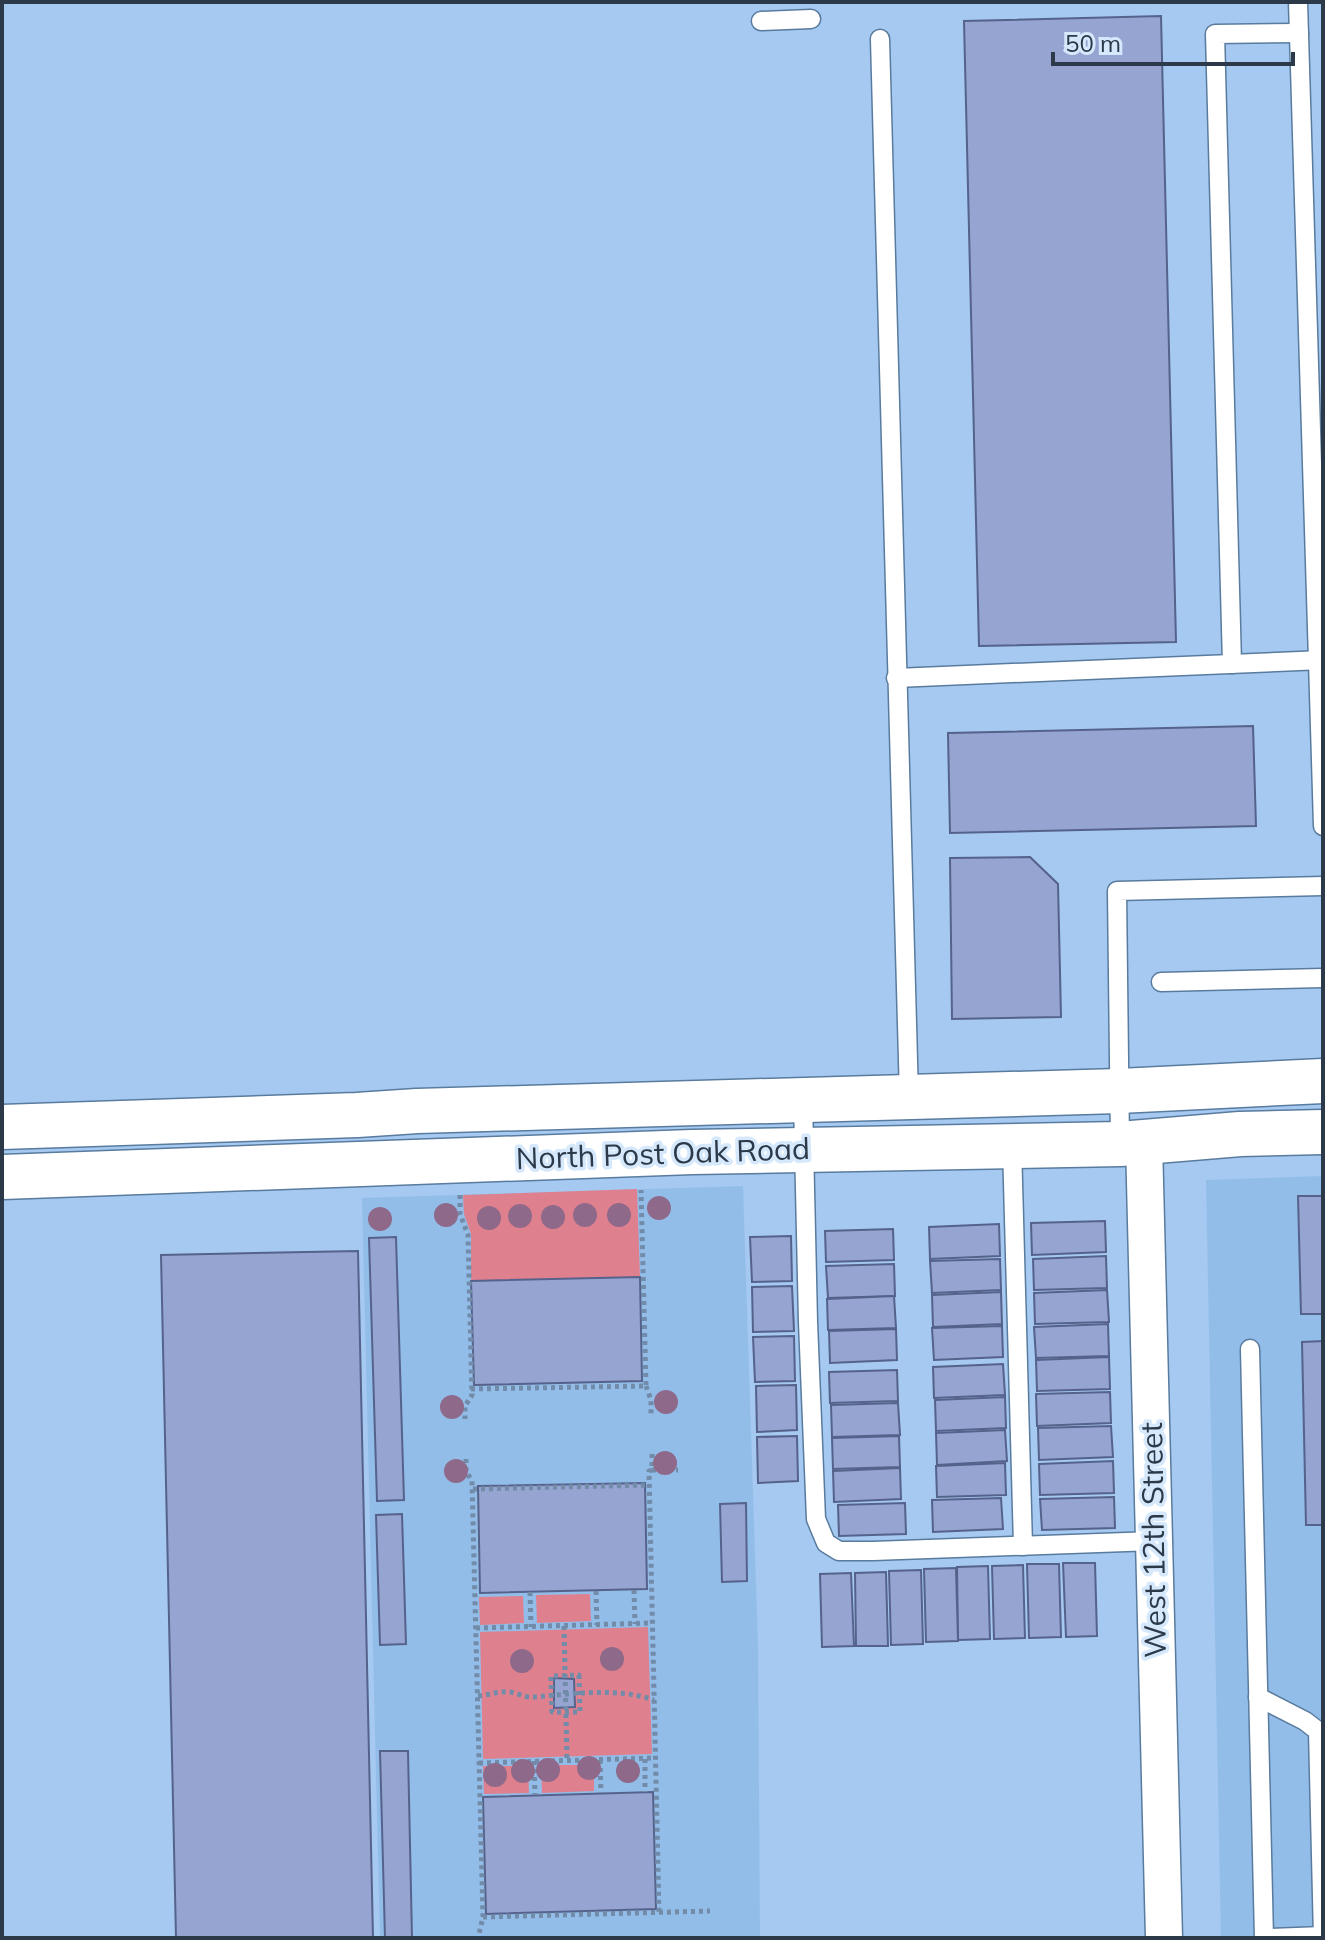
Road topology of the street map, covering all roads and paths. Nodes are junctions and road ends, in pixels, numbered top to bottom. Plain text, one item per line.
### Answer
1 (1298, 2) edge
2 (811, 19) dead end
3 (761, 21) dead end
4 (1299, 33) junction
5 (880, 39) dead end
6 (1321, 660) edge
7 (1232, 664) junction
8 (896, 678) junction
9 (1323, 826) edge
10 (1323, 886) edge
11 (1323, 978) edge
12 (1161, 982) dead end
13 (1323, 1081) edge
14 (1119, 1091) junction
15 (909, 1097) junction
16 (803, 1100) junction
17 (2, 1127) edge
18 (1323, 1132) edge
19 (1132, 1143) junction
20 (1012, 1146) junction
21 (805, 1150) junction
22 (2, 1177) edge
23 (641, 1183) dead end
24 (459, 1190) dead end
25 (1250, 1349) dead end
26 (646, 1386) junction
27 (471, 1389) junction
28 (651, 1415) dead end
29 (465, 1419) dead end
30 (652, 1454) dead end
31 (466, 1459) dead end
32 (652, 1470) junction
33 (678, 1470) dead end
34 (649, 1485) junction
35 (473, 1489) junction
36 (1154, 1541) junction
37 (1023, 1546) junction
38 (634, 1590) dead end
39 (596, 1591) dead end
40 (530, 1592) dead end
41 (652, 1623) junction
42 (635, 1624) junction
43 (597, 1625) junction
44 (564, 1626) junction
45 (531, 1627) junction
46 (476, 1628) junction
47 (565, 1676) junction
48 (565, 1694) junction
49 (579, 1694) junction
50 (552, 1695) junction
51 (478, 1696) junction
52 (1258, 1697) junction
53 (654, 1700) junction
54 (566, 1712) junction
55 (655, 1758) junction
56 (645, 1759) junction
57 (567, 1760) junction
58 (600, 1760) junction
59 (534, 1761) junction
60 (479, 1763) junction
61 (645, 1792) dead end
62 (601, 1793) dead end
63 (535, 1795) dead end
64 (710, 1911) dead end
65 (659, 1913) junction
66 (483, 1917) junction
67 (1323, 1937) edge
68 (478, 1938) edge
69 (1164, 1938) edge
70 (1264, 1938) edge
71 (1270, 1938) edge

1 - 4 lane
2 - 3 lane
4 - 6 lane
4 - 7 lane
5 - 8 lane
6 - 7 lane
6 - 9 lane
7 - 8 lane
8 - 15 lane
10 - 14 lane
11 - 12 lane
13 - 14 main road, North Post Oak Road
14 - 15 main road, North Post Oak Road
14 - 19 lane
15 - 16 main road, North Post Oak Road
16 - 17 main road, North Post Oak Road
16 - 21 lane
18 - 19 main road, North Post Oak Road
19 - 20 main road, North Post Oak Road
19 - 36 street, West 12th Street
20 - 21 main road, North Post Oak Road
20 - 37 lane
21 - 22 main road, North Post Oak Road
21 - 37 lane
23 - 26 path
24 - 27 path
25 - 52 lane
26 - 27 path
26 - 28 path
27 - 29 path
30 - 32 path
31 - 35 path
32 - 33 path
32 - 34 path
34 - 35 path
34 - 41 path
35 - 46 path
36 - 37 lane
36 - 69 street, West 12th Street
38 - 42 path
39 - 43 path
40 - 45 path
41 - 42 path
41 - 53 path
42 - 43 path
43 - 44 path
44 - 45 path
44 - 47 path
45 - 46 path
46 - 51 path
47 - 48 path
47 - 49 path
47 - 50 path
48 - 49 path
48 - 50 path
48 - 54 path
49 - 53 path
49 - 54 path
50 - 51 path
50 - 54 path
51 - 60 path
52 - 67 lane
52 - 70 lane
53 - 55 path
54 - 57 path
55 - 56 path
55 - 65 path
56 - 58 path
56 - 61 path
57 - 58 path
57 - 59 path
58 - 62 path
59 - 60 path
59 - 63 path
60 - 66 path
64 - 65 path
65 - 66 path
66 - 68 path
67 - 71 lane

